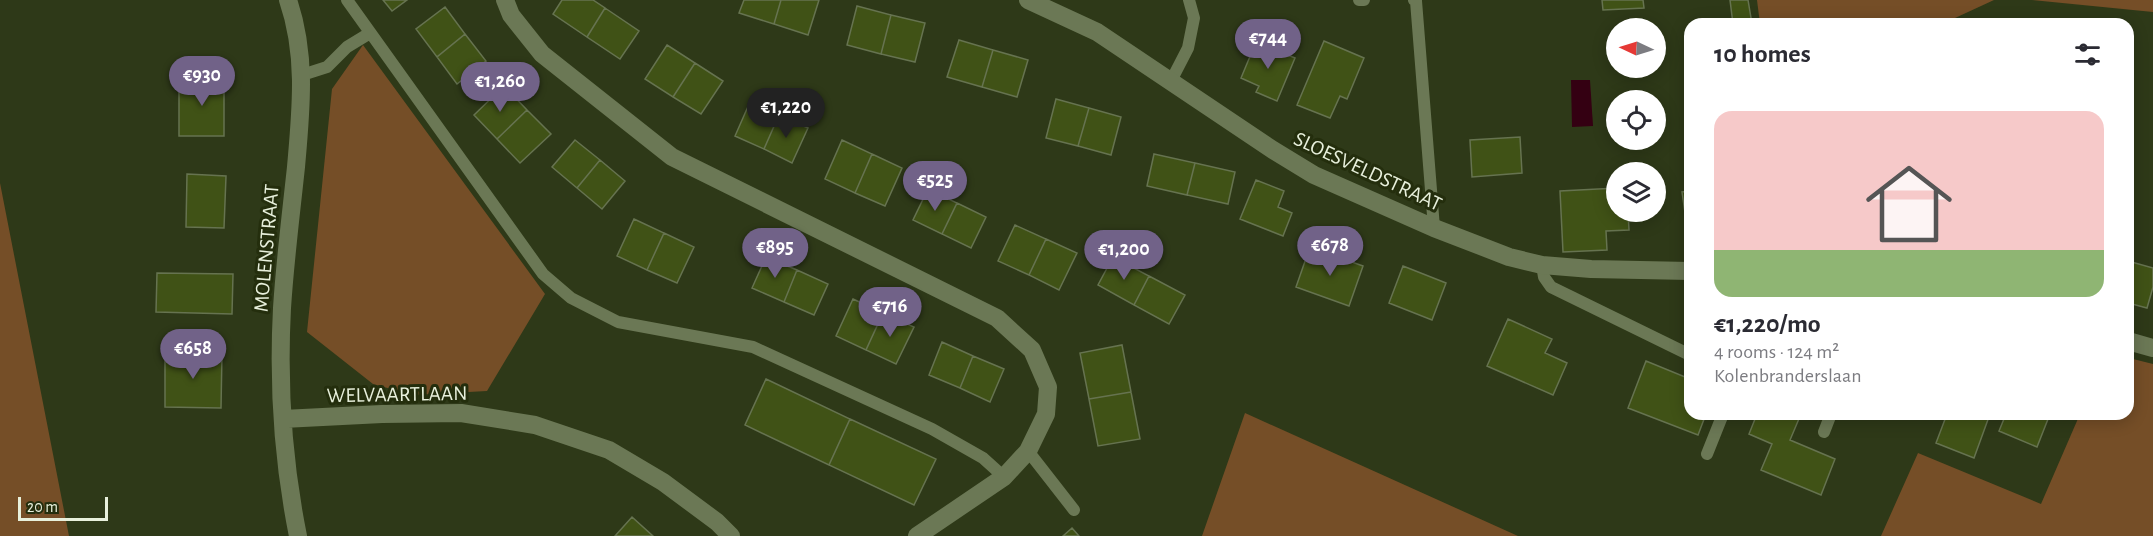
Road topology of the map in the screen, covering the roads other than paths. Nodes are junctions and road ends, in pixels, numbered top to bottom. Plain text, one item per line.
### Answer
1 (288, 0) edge
2 (347, 0) edge
3 (505, 0) edge
4 (1028, 0) edge
5 (1189, 0) edge
6 (1359, 0) edge
7 (1364, 0) edge
8 (1414, 0) edge
9 (369, 33) junction
10 (302, 75) junction
11 (1171, 81) junction
12 (1434, 228) junction
13 (1542, 265) junction
14 (1684, 270) edge
15 (2134, 343) edge
16 (2153, 348) edge
17 (1684, 352) edge
18 (283, 419) junction
19 (1721, 420) edge
20 (1829, 420) edge
21 (1824, 432) dead end
22 (1028, 451) junction
23 (1707, 454) dead end
24 (1004, 477) junction
25 (1074, 510) dead end
26 (298, 536) edge
27 (730, 536) edge
28 (917, 536) edge

1 - 10 street, MOLENSTRAAT
2 - 9 lane
3 - 22 street
4 - 11 street, SLOESVELDSTRAAT
5 - 11 lane
6 - 7 lane
8 - 12 lane
9 - 10 lane
9 - 24 lane
10 - 18 street, MOLENSTRAAT
11 - 12 street, SLOESVELDSTRAAT
12 - 13 street, SLOESVELDSTRAAT
13 - 14 street, SLOESVELDSTRAAT
13 - 17 lane
15 - 16 street
18 - 26 street, MOLENSTRAAT
18 - 27 street, WELVAARTLAAN
19 - 23 lane
20 - 21 lane
22 - 24 street
22 - 25 lane
24 - 28 street

